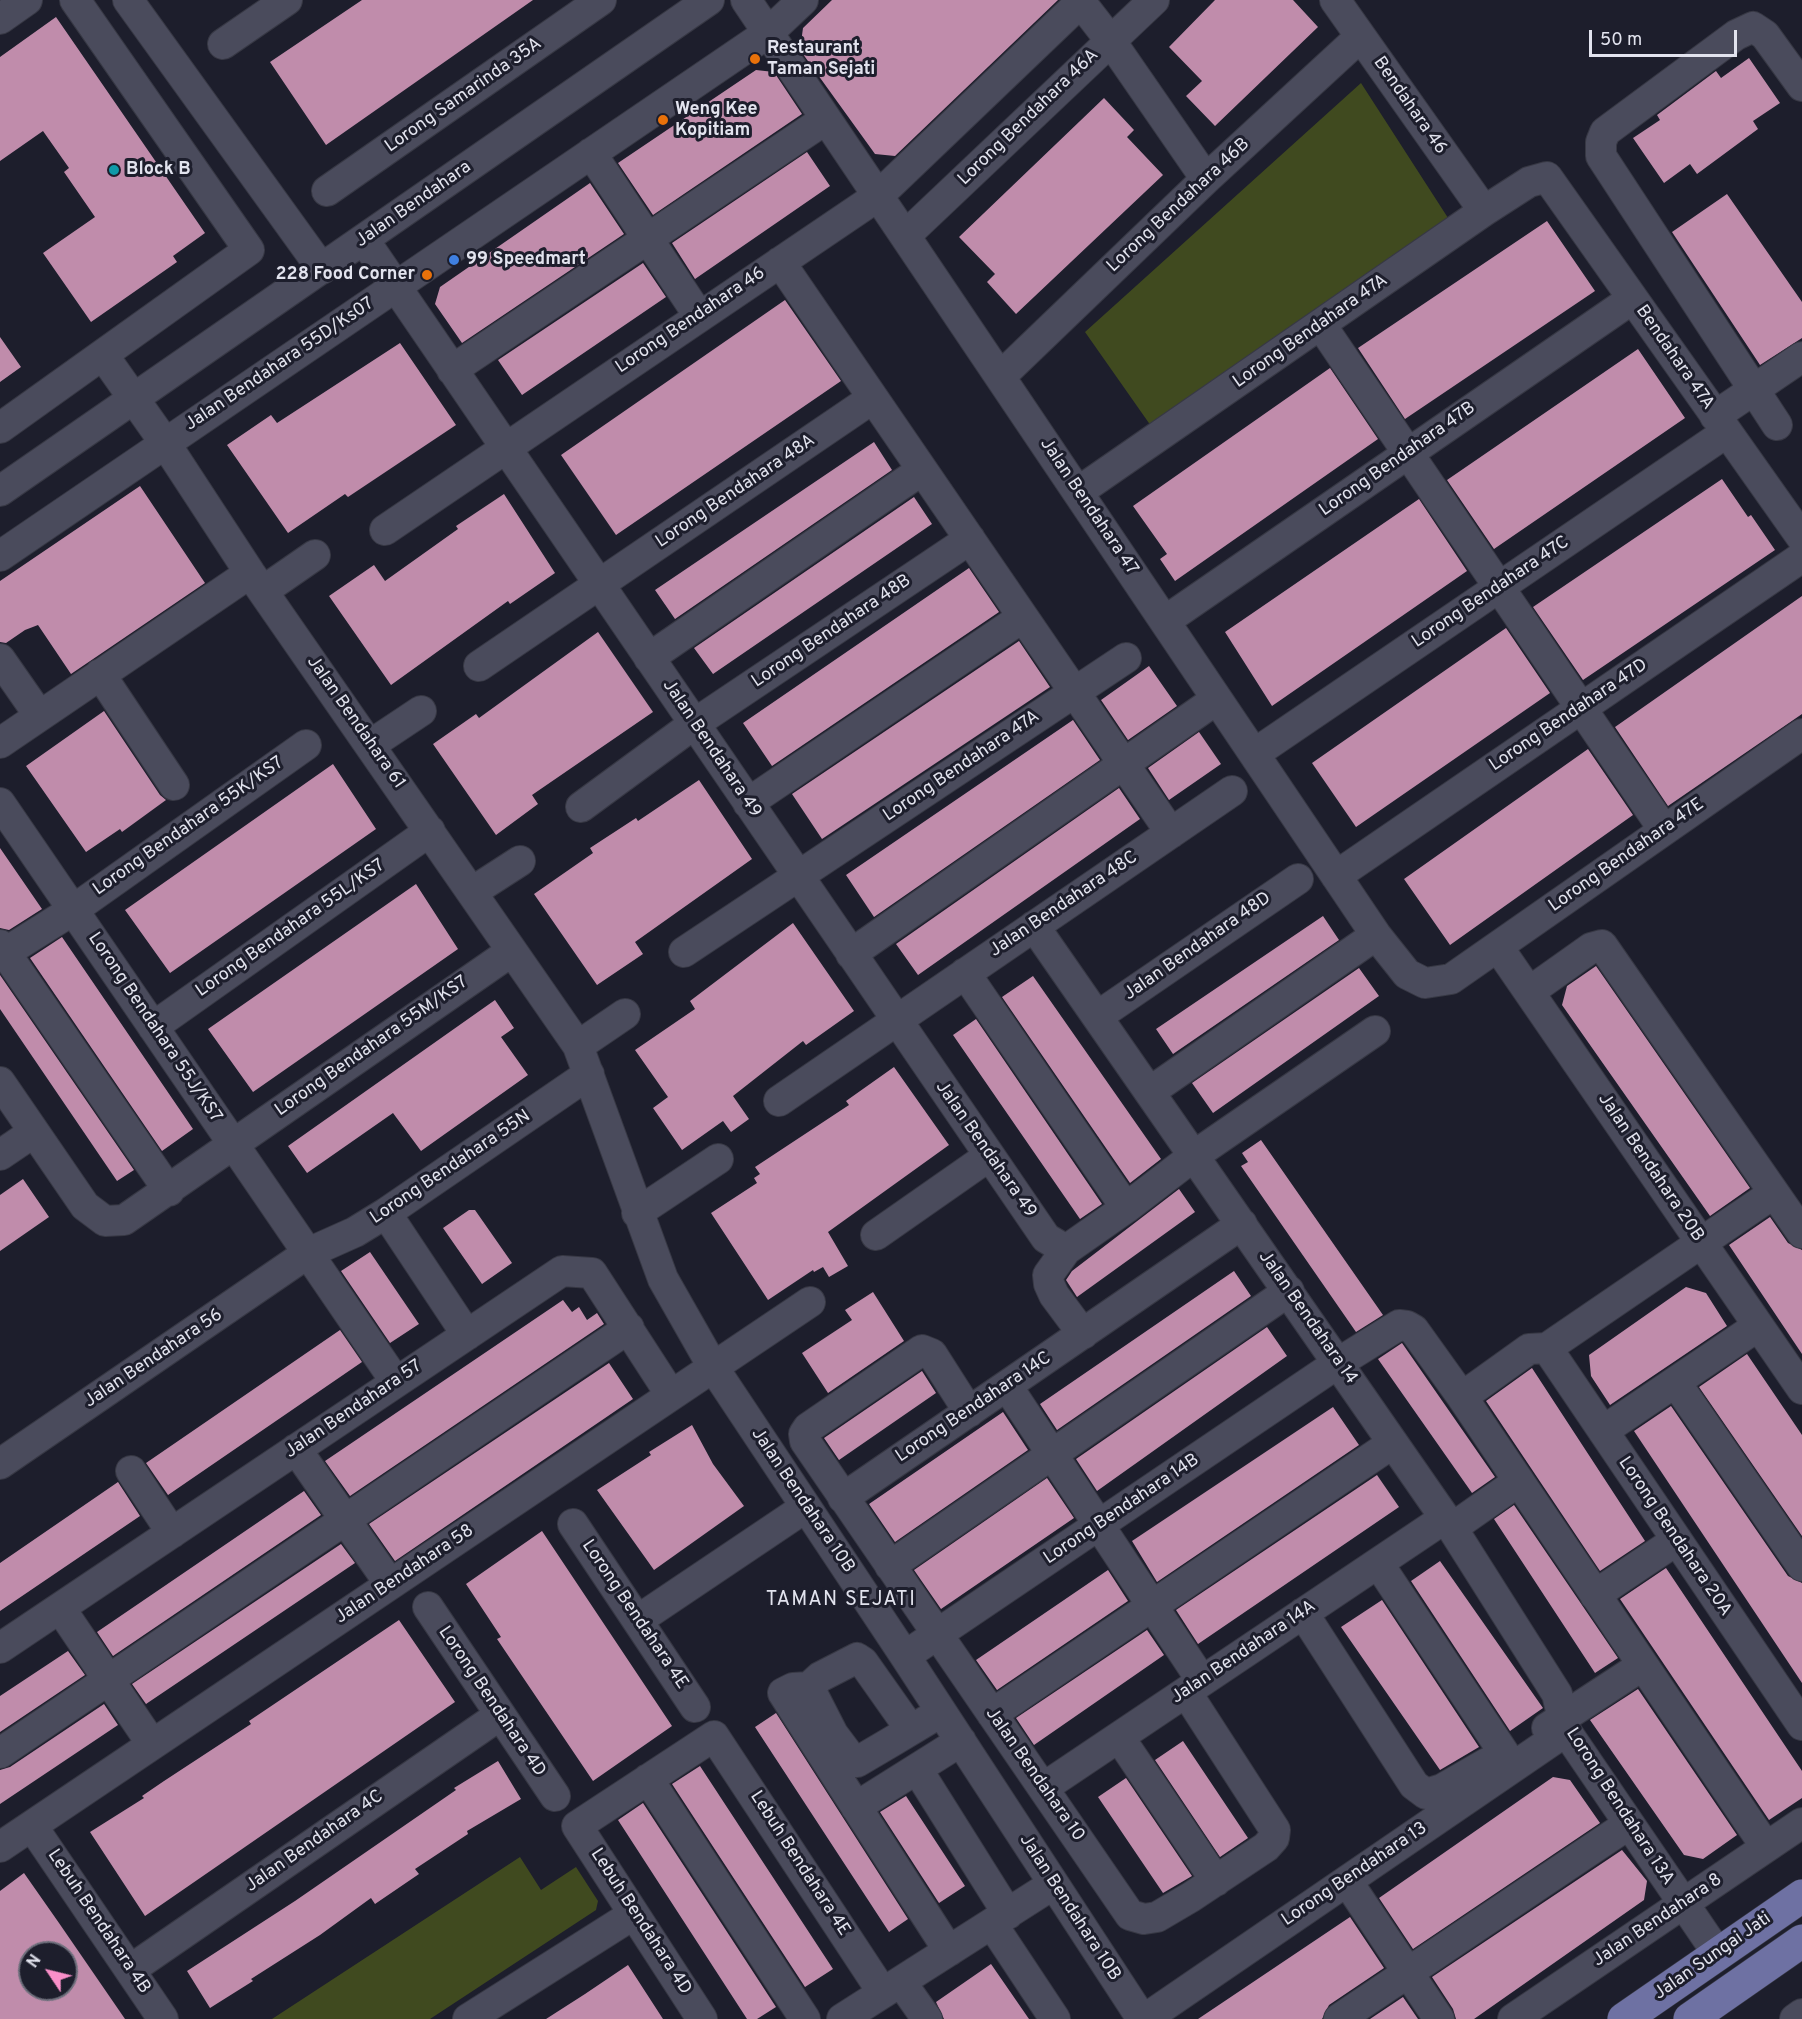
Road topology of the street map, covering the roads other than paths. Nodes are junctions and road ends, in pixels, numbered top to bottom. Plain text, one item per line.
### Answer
1 (27, 0) edge
2 (75, 0) edge
3 (128, 0) edge
4 (287, 0) edge
5 (601, 0) edge
6 (709, 0) edge
7 (746, 0) edge
8 (803, 0) edge
9 (1154, 0) edge
10 (1335, 0) edge
11 (1080, 1) edge
12 (0, 19) edge
13 (768, 33) junction
14 (1360, 37) junction
15 (1110, 40) junction
16 (223, 44) dead end
17 (1802, 86) edge
18 (826, 118) junction
19 (591, 153) junction
20 (1547, 177) joint
21 (1206, 179) junction
22 (327, 191) dead end
23 (878, 196) junction
24 (1484, 211) junction
25 (905, 236) junction
26 (647, 237) junction
27 (364, 240) junction
28 (780, 262) junction
29 (322, 269) junction
30 (396, 287) junction
31 (1632, 299) junction
32 (699, 316) junction
33 (1321, 325) junction
34 (103, 355) junction
35 (1802, 357) edge
36 (452, 370) junction
37 (1000, 377) junction
38 (1754, 389) junction
39 (873, 398) junction
40 (133, 399) junction
41 (1721, 424) junction
42 (1777, 425) dead end
43 (0, 428) edge
44 (165, 443) junction
45 (505, 447) junction
46 (1408, 453) junction
47 (922, 470) junction
48 (0, 491) edge
49 (1078, 492) junction
50 (385, 530) dead end
51 (1802, 538) edge
52 (970, 539) junction
53 (0, 555) edge
54 (315, 555) dead end
55 (1802, 557) edge
56 (257, 582) junction
57 (600, 585) junction
58 (1499, 587) junction
59 (1023, 617) junction
60 (1165, 621) junction
61 (649, 658) junction
62 (1126, 658) dead end
63 (0, 659) edge
64 (479, 666) dead end
65 (100, 674) junction
66 (1075, 692) junction
67 (1217, 699) junction
68 (1581, 708) junction
69 (421, 711) dead end
70 (39, 715) junction
71 (694, 724) junction
72 (1802, 734) edge
73 (0, 743) edge
74 (306, 745) dead end
75 (370, 745) junction
76 (1254, 754) junction
77 (1123, 764) junction
78 (174, 784) dead end
79 (1232, 791) dead end
80 (0, 803) edge
81 (748, 803) junction
82 (580, 807) dead end
83 (1664, 830) junction
84 (429, 831) junction
85 (1171, 833) junction
86 (520, 861) dead end
87 (798, 876) junction
88 (1336, 876) junction
89 (1298, 879) dead end
90 (472, 892) junction
91 (73, 910) junction
92 (1034, 926) junction
93 (1377, 935) junction
94 (1498, 947) junction
95 (2, 951) edge
96 (512, 951) junction
97 (684, 952) dead end
98 (851, 954) junction
99 (964, 973) junction
100 (1451, 979) joint
101 (1529, 992) junction
102 (625, 1014) dead end
103 (1098, 1016) junction
104 (896, 1020) junction
105 (153, 1027) junction
106 (1375, 1031) dead end
107 (578, 1046) junction
108 (589, 1074) junction
109 (0, 1082) edge
110 (1151, 1091) junction
111 (779, 1101) dead end
112 (34, 1132) junction
113 (233, 1143) junction
114 (0, 1155) edge
115 (1195, 1155) junction
116 (989, 1156) junction
117 (718, 1159) dead end
118 (169, 1191) junction
119 (1774, 1193) junction
120 (1126, 1208) junction
121 (637, 1213) junction
122 (386, 1214) junction
123 (1242, 1224) junction
124 (1802, 1233) edge
125 (876, 1235) dead end
126 (1702, 1244) junction
127 (1066, 1250) junction
128 (308, 1253) junction
129 (1289, 1292) junction
130 (810, 1302) dead end
131 (1758, 1326) junction
132 (629, 1328) junction
133 (1083, 1334) junction
134 (466, 1335) junction
135 (1547, 1348) junction
136 (1338, 1363) junction
137 (713, 1367) junction
138 (396, 1382) junction
139 (1676, 1383) junction
140 (1007, 1386) junction
141 (1802, 1389) edge
142 (671, 1395) junction
143 (1462, 1397) junction
144 (969, 1412) junction
145 (1603, 1431) junction
146 (1393, 1443) junction
147 (296, 1449) junction
148 (1052, 1454) junction
149 (0, 1464) edge
150 (131, 1471) dead end
151 (1519, 1481) junction
152 (843, 1498) junction
153 (806, 1507) junction
154 (345, 1520) junction
155 (1448, 1523) junction
156 (573, 1524) dead end
157 (1099, 1525) junction
158 (172, 1533) junction
159 (1677, 1540) junction
160 (1378, 1563) junction
161 (890, 1566) junction
162 (1802, 1566) edge
163 (390, 1584) junction
164 (1595, 1595) junction
165 (1153, 1606) junction
166 (428, 1607) dead end
167 (60, 1608) junction
168 (1303, 1613) junction
169 (638, 1620) junction
170 (937, 1635) junction
171 (0, 1648) edge
172 (905, 1656) junction
173 (1643, 1665) junction
174 (108, 1680) junction
175 (1194, 1686) junction
176 (809, 1687) junction
177 (696, 1707) dead end
178 (941, 1712) junction
179 (500, 1714) junction
180 (992, 1714) junction
181 (1800, 1717) edge
182 (1564, 1725) junction
183 (911, 1730) junction
184 (1119, 1737) junction
185 (961, 1741) junction
186 (152, 1744) junction
187 (0, 1753) edge
188 (1504, 1753) junction
189 (917, 1769) junction
190 (648, 1779) junction
191 (1043, 1788) junction
192 (555, 1796) dead end
193 (856, 1807) junction
194 (1802, 1823) edge
195 (1629, 1824) junction
196 (32, 1826) junction
197 (0, 1847) edge
198 (1766, 1847) junction
199 (1216, 1881) junction
200 (1347, 1881) junction
201 (1052, 1885) junction
202 (1802, 1896) edge
203 (1683, 1904) junction
204 (634, 1914) junction
205 (1000, 1919) junction
206 (1802, 1941) edge
207 (949, 1951) junction
208 (1718, 1954) junction
209 (130, 1970) junction
210 (1408, 1972) junction
211 (892, 1987) junction
212 (1802, 2014) edge
213 (163, 2019) edge
214 (468, 2019) edge
215 (702, 2019) edge
216 (805, 2019) edge
217 (842, 2019) edge
218 (927, 2019) edge
219 (1055, 2019) edge
220 (1143, 2019) edge
221 (1340, 2019) edge
222 (1439, 2019) edge
223 (1513, 2019) edge
224 (1624, 2019) edge
225 (1690, 2019) edge
226 (1795, 2019) edge

1 - 12 street
2 - 34 street
3 - 29 street
4 - 16 street
5 - 22 street, Lorong Samarinda 35A
6 - 27 street, Jalan Bendahara
7 - 13 street, Jalan Bendahara 47
8 - 13 street, Jalan Bendahara 55D/Ks07
9 - 15 street, Lorong Bendahara 46A
10 - 14 street, Bendahara 46
11 - 15 street
11 - 23 street, Lorong Bendahara 46
13 - 18 street, Jalan Bendahara 47
13 - 19 street, Jalan Bendahara 55D/Ks07
14 - 21 street, Lorong Bendahara 46B
14 - 24 street, Bendahara 46
15 - 21 street
15 - 25 street, Lorong Bendahara 46A
17 - 38 street
18 - 23 street, Jalan Bendahara 47
18 - 26 street
19 - 26 street
19 - 30 street, Jalan Bendahara 55D/Ks07
20 - 24 street, Lorong Bendahara 47A
20 - 31 street, Bendahara 47A
21 - 37 street, Lorong Bendahara 46B
23 - 25 street, Jalan Bendahara 47
23 - 28 street, Lorong Bendahara 46
24 - 33 street, Lorong Bendahara 47A
25 - 37 street, Jalan Bendahara 47
26 - 32 street
26 - 36 street
27 - 29 street, Jalan Bendahara
27 - 30 street, Jalan Bendahara 49
28 - 32 street, Lorong Bendahara 46
28 - 39 street
29 - 40 street, Jalan Bendahara
30 - 36 street, Jalan Bendahara 49
30 - 44 street, Jalan Bendahara 55D/Ks07
31 - 41 street, Bendahara 47A
31 - 46 street, Lorong Bendahara 47B
32 - 45 street, Lorong Bendahara 46
33 - 46 street
33 - 49 street, Lorong Bendahara 47A
34 - 40 street, Jalan Bendahara 61
34 - 43 street
35 - 38 street, Lorong Bendahara 47C
36 - 45 street, Jalan Bendahara 49
37 - 49 street, Jalan Bendahara 47
38 - 41 street, Lorong Bendahara 47C
38 - 42 street
39 - 47 street
39 - 57 street, Lorong Bendahara 48A
40 - 44 street, Jalan Bendahara 61
40 - 48 street, Jalan Bendahara
41 - 51 street, Bendahara 47A
41 - 58 street, Lorong Bendahara 47C
44 - 53 street, Jalan Bendahara 55D/Ks07
44 - 56 street, Jalan Bendahara 61
45 - 50 street, Lorong Bendahara 46
45 - 57 street, Jalan Bendahara 49
46 - 58 street
46 - 60 street, Lorong Bendahara 47B
47 - 52 street
47 - 61 street
49 - 60 street, Jalan Bendahara 47
52 - 59 street
52 - 71 street, Lorong Bendahara 48B
54 - 56 street
55 - 68 street, Lorong Bendahara 47D
56 - 65 street
56 - 75 street, Jalan Bendahara 61
57 - 61 street, Jalan Bendahara 49
57 - 64 street, Lorong Bendahara 48A
58 - 68 street
58 - 76 street, Lorong Bendahara 47C
59 - 66 street
59 - 81 street
60 - 67 street, Jalan Bendahara 47
61 - 71 street, Jalan Bendahara 49
62 - 66 street, Lorong Bendahara 47A
63 - 70 street
65 - 70 street
65 - 78 street
66 - 77 street
66 - 87 street, Lorong Bendahara 47A
67 - 76 street, Jalan Bendahara 47
67 - 77 street
68 - 83 street
68 - 88 street, Lorong Bendahara 47D
69 - 75 street
70 - 73 street
71 - 81 street, Jalan Bendahara 49
71 - 82 street, Lorong Bendahara 48B
72 - 83 street, Lorong Bendahara 47E
74 - 91 street, Lorong Bendahara 55K/KS7
75 - 84 street, Jalan Bendahara 61
76 - 88 street, Jalan Bendahara 47
77 - 85 street
77 - 98 street
79 - 85 street, Jalan Bendahara 48C
80 - 91 street, Lorong Bendahara 55J/KS7
81 - 87 street, Jalan Bendahara 49
83 - 94 street, Lorong Bendahara 47E
84 - 90 street, Jalan Bendahara 61
84 - 105 street, Lorong Bendahara 55L/KS7
85 - 92 street, Jalan Bendahara 48C
86 - 90 street
87 - 97 street, Lorong Bendahara 47A
87 - 98 street, Jalan Bendahara 49
88 - 93 street, Jalan Bendahara 47
89 - 103 street, Jalan Bendahara 48D
90 - 96 street, Jalan Bendahara 61
91 - 95 street, Lorong Bendahara 55K/KS7
91 - 105 street, Lorong Bendahara 55J/KS7
92 - 99 street, Jalan Bendahara 48C
92 - 103 street, Jalan Bendahara 14
93 - 100 street, Jalan Bendahara 47
93 - 110 street
94 - 100 street, Lorong Bendahara 47E
94 - 101 street, Jalan Bendahara 20B
95 - 118 street
96 - 107 street, Jalan Bendahara 61
96 - 113 street, Lorong Bendahara 55M/KS7
98 - 104 street, Jalan Bendahara 49
99 - 104 street, Jalan Bendahara 48C
99 - 120 street
101 - 119 street
101 - 126 street, Jalan Bendahara 20B
102 - 107 street
103 - 110 street, Jalan Bendahara 14
104 - 111 street, Jalan Bendahara 48C
104 - 116 street, Jalan Bendahara 49
105 - 113 street, Lorong Bendahara 55J/KS7
106 - 115 street
107 - 108 street, Jalan Bendahara 10B
108 - 121 street, Jalan Bendahara 10B
108 - 122 street, Lorong Bendahara 55N
109 - 112 street, Lorong Bendahara 55M/KS7
110 - 115 street, Jalan Bendahara 14
112 - 114 street
112 - 118 street, Lorong Bendahara 55M/KS7
113 - 118 street, Lorong Bendahara 55M/KS7
113 - 128 street, Lorong Bendahara 55J/KS7
115 - 120 street
115 - 123 street, Jalan Bendahara 14
116 - 125 street
116 - 127 street, Jalan Bendahara 49
117 - 121 street
119 - 124 street
119 - 126 street
120 - 127 street
121 - 137 street, Jalan Bendahara 10B
122 - 128 street, Lorong Bendahara 55N
122 - 134 street
123 - 129 street, Jalan Bendahara 14
123 - 133 street, Lorong Bendahara 14C
126 - 131 street, Jalan Bendahara 20B
126 - 135 street
127 - 133 street
128 - 138 street, Lorong Bendahara 55J/KS7
128 - 149 street, Jalan Bendahara 56
129 - 136 street, Jalan Bendahara 14
129 - 148 street
130 - 137 street, Jalan Bendahara 58
131 - 139 street
131 - 141 street, Jalan Bendahara 20B
132 - 134 street, Jalan Bendahara 57
132 - 142 street, Jalan Bendahara 57
132 - 154 street
133 - 140 street, Lorong Bendahara 14C
134 - 138 street, Jalan Bendahara 57
135 - 143 street
135 - 145 street, Lorong Bendahara 20A
136 - 143 street, Lorong Bendahara 14B
136 - 146 street, Jalan Bendahara 14
136 - 157 street, Lorong Bendahara 14B
137 - 142 street, Jalan Bendahara 58
137 - 153 street, Jalan Bendahara 10B
138 - 147 street, Jalan Bendahara 57
139 - 145 street
139 - 162 street
140 - 144 street, Lorong Bendahara 14C
140 - 148 street
142 - 163 street, Jalan Bendahara 58
143 - 151 street
144 - 152 street, Lorong Bendahara 14C
144 - 152 street
145 - 159 street, Lorong Bendahara 20A
146 - 155 street, Jalan Bendahara 14
146 - 165 street
147 - 154 street
147 - 158 street, Jalan Bendahara 57
148 - 157 street
148 - 161 street
150 - 158 street
151 - 155 street, Jalan Bendahara 14A
151 - 164 street
152 - 161 street
153 - 169 street
153 - 172 street, Jalan Bendahara 10B
154 - 163 street
154 - 174 street
155 - 160 street, Jalan Bendahara 14A
155 - 182 street, Jalan Bendahara 14
156 - 169 street, Lorong Bendahara 4E
157 - 165 street
157 - 170 street, Lorong Bendahara 14B
158 - 167 street, Jalan Bendahara 57
159 - 164 street
159 - 181 street, Lorong Bendahara 20A
160 - 168 street, Jalan Bendahara 14A
160 - 188 street
161 - 170 street
163 - 186 street, Jalan Bendahara 58
164 - 173 street
165 - 175 street
165 - 180 street
166 - 179 street, Lorong Bendahara 4D
167 - 171 street, Jalan Bendahara 57
167 - 174 street
168 - 175 street, Jalan Bendahara 14A
168 - 188 street
169 - 177 street, Lorong Bendahara 4E
170 - 172 street, Lorong Bendahara 14B
170 - 180 street, Jalan Bendahara 10
172 - 178 street, Jalan Bendahara 10B
173 - 182 street
173 - 198 street
174 - 186 street
174 - 187 street
175 - 184 street, Jalan Bendahara 14A
175 - 199 street
176 - 183 street
176 - 183 street
176 - 193 street
178 - 183 street
178 - 185 street, Jalan Bendahara 10B
179 - 192 street, Lorong Bendahara 4D
179 - 209 street, Jalan Bendahara 4C
180 - 191 street, Jalan Bendahara 10
182 - 188 street
182 - 195 street, Lorong Bendahara 13A
182 - 200 street, Lorong Bendahara 13
184 - 191 street, Jalan Bendahara 14A
184 - 199 street
185 - 189 street
185 - 201 street, Jalan Bendahara 10B
186 - 196 street, Jalan Bendahara 58
189 - 193 street
189 - 205 street
190 - 204 street, Lebuh Bendahara 4D
190 - 211 street, Lebuh Bendahara 4E
190 - 216 street
191 - 199 street, Jalan Bendahara 10
193 - 207 street
194 - 198 street, Jalan Bendahara 8
195 - 203 street, Lorong Bendahara 13A
195 - 210 street
196 - 197 street, Jalan Bendahara 58
196 - 209 street, Lebuh Bendahara 4B
198 - 203 street, Jalan Bendahara 8
200 - 210 street
200 - 220 street, Lorong Bendahara 13
201 - 205 street
201 - 220 street, Jalan Bendahara 10B
202 - 208 main road, Jalan Sungai Jati
203 - 208 street, Lorong Bendahara 13A
203 - 223 street, Jalan Bendahara 8
204 - 214 street
204 - 215 street, Lebuh Bendahara 4D
205 - 207 street
205 - 219 street
206 - 225 main road, Jalan Sungai Jati
207 - 211 street
208 - 224 main road, Jalan Sungai Jati
209 - 213 street, Lebuh Bendahara 4B
210 - 221 street
210 - 222 street
211 - 217 street
211 - 218 street, Lebuh Bendahara 4E
212 - 226 street

